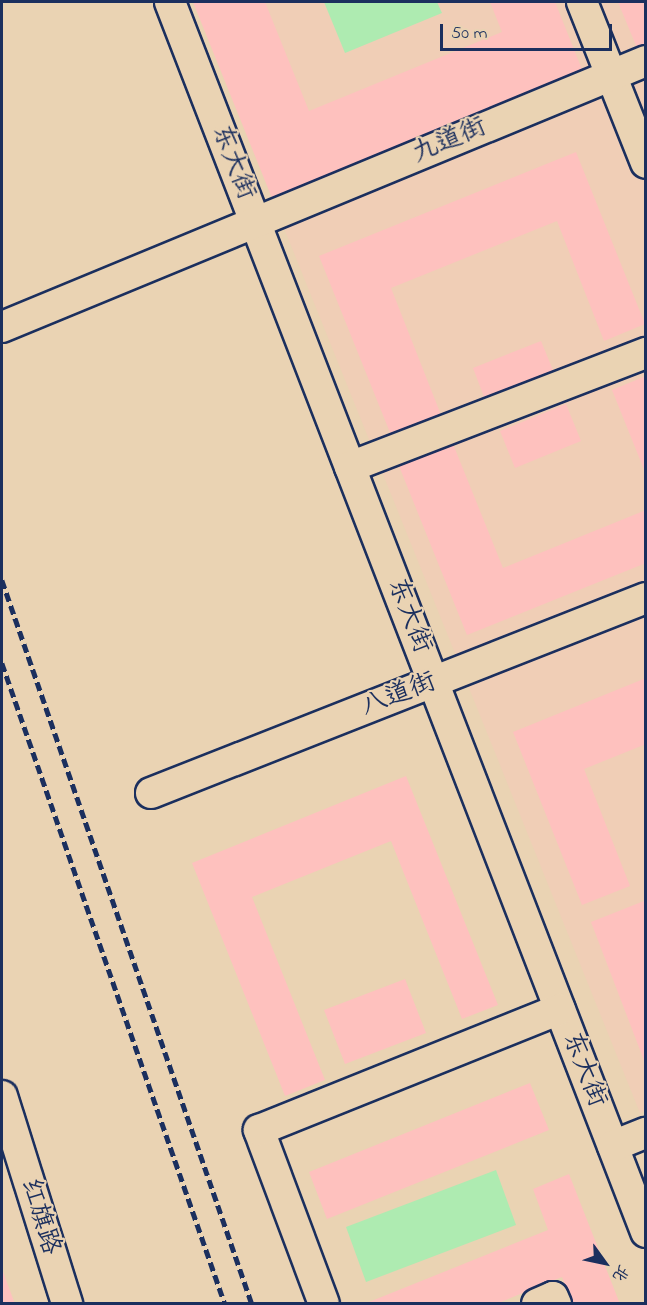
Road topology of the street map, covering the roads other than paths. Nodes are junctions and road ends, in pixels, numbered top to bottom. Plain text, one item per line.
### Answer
1 (170, 2) edge
2 (582, 2) edge
3 (645, 61) edge
4 (611, 75) junction
5 (645, 163) edge
6 (255, 223) junction
7 (2, 327) edge
8 (645, 352) edge
9 (350, 467) junction
10 (645, 598) edge
11 (433, 682) junction
12 (151, 793) dead end
13 (560, 1009) junction
14 (2, 1096) edge
15 (645, 1133) edge
16 (612, 1146) junction
17 (645, 1232) edge
18 (67, 1304) edge
19 (324, 1304) edge
20 (537, 1304) edge
21 (556, 1304) edge

1 - 6 street, 东大街
2 - 4 street
3 - 4 street, 九道街
4 - 5 street
4 - 6 street, 九道街
6 - 7 street, 九道街
6 - 9 street, 东大街
8 - 9 street
9 - 11 street, 东大街
10 - 11 street, 八道街
11 - 12 street, 八道街
11 - 13 street, 东大街
13 - 16 street, 东大街
13 - 19 street
14 - 18 street, 红旗路
15 - 16 street
16 - 17 street, 东大街
20 - 21 street

